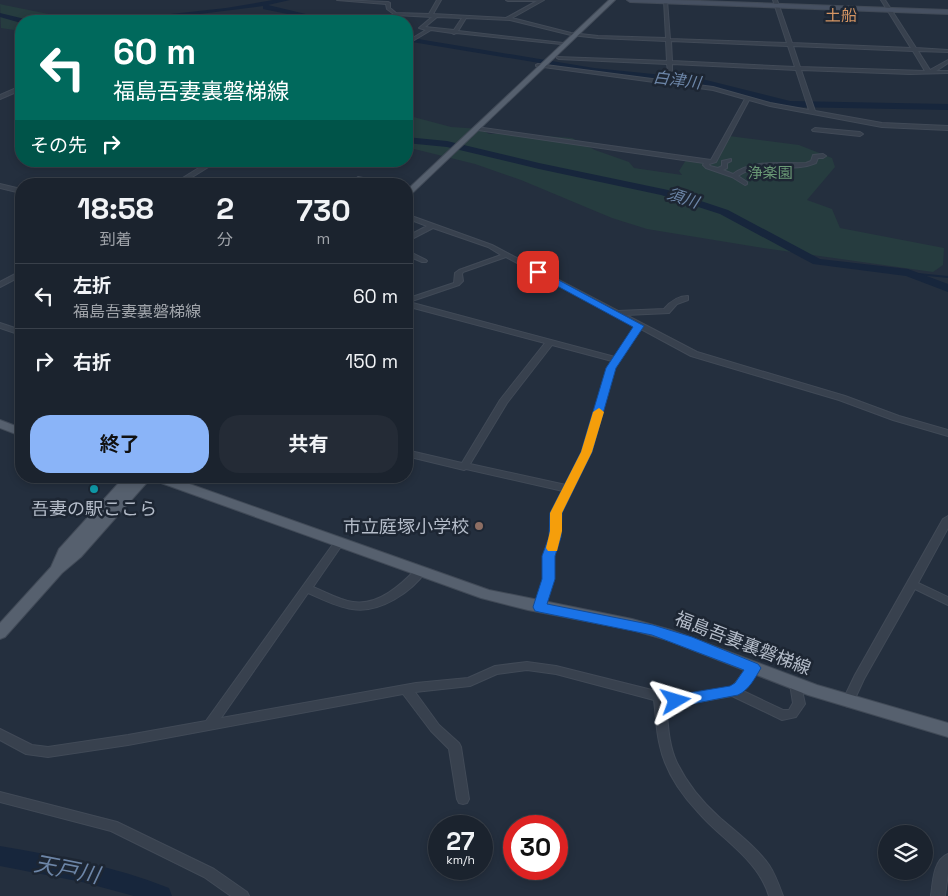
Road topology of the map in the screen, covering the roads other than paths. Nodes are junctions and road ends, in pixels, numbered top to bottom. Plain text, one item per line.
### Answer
1 (339, 0) edge
2 (439, 0) edge
3 (508, 0) edge
4 (541, 0) edge
5 (606, 0) edge
6 (612, 0) edge
7 (630, 0) edge
8 (883, 0) edge
9 (373, 1) edge
10 (666, 1) junction
11 (776, 3) edge
12 (889, 10) junction
13 (948, 12) edge
14 (433, 16) junction
15 (464, 19) junction
16 (507, 19) junction
17 (525, 22) junction
18 (429, 30) junction
19 (454, 33) junction
20 (574, 34) junction
21 (520, 39) junction
22 (413, 40) edge
23 (668, 40) junction
24 (562, 43) junction
25 (790, 44) junction
26 (912, 50) junction
27 (948, 51) edge
28 (948, 61) edge
29 (546, 62) junction
30 (669, 62) junction
31 (797, 68) junction
32 (670, 71) dead end
33 (948, 72) edge
34 (929, 73) junction
35 (15, 91) edge
36 (0, 97) edge
37 (748, 98) junction
38 (814, 113) junction
39 (855, 118) junction
40 (813, 123) dead end
41 (478, 128) junction
42 (948, 128) edge
43 (815, 131) joint
44 (843, 133) junction
45 (860, 134) junction
46 (463, 139) junction
47 (847, 141) dead end
48 (863, 141) dead end
49 (823, 156) dead end
50 (729, 160) dead end
51 (707, 162) junction
52 (436, 164) junction
53 (205, 167) edge
54 (719, 170) junction
55 (734, 176) junction
56 (186, 178) edge
57 (413, 182) edge
58 (745, 183) dead end
59 (0, 186) edge
60 (413, 189) edge
61 (15, 190) edge
62 (413, 218) edge
63 (433, 225) junction
64 (413, 236) edge
65 (506, 255) junction
66 (413, 256) edge
67 (424, 261) dead end
68 (15, 276) edge
69 (0, 285) edge
70 (685, 298) dead end
71 (413, 299) edge
72 (413, 304) edge
73 (615, 313) junction
74 (0, 326) edge
75 (639, 326) junction
76 (15, 331) edge
77 (550, 342) junction
78 (615, 359) junction
79 (0, 424) edge
80 (15, 430) edge
81 (948, 433) edge
82 (413, 455) edge
83 (464, 467) junction
84 (126, 483) edge
85 (140, 483) edge
86 (174, 483) edge
87 (569, 489) junction
88 (948, 519) edge
89 (944, 537) edge
90 (339, 542) junction
91 (57, 569) junction
92 (421, 571) junction
93 (912, 584) junction
94 (306, 588) junction
95 (948, 601) edge
96 (539, 607) junction
97 (0, 633) edge
98 (753, 668) junction
99 (796, 684) junction
100 (407, 690) junction
101 (733, 691) junction
102 (659, 697) junction
103 (848, 702) junction
104 (210, 724) junction
105 (948, 730) edge
106 (0, 734) edge
107 (0, 797) edge
108 (464, 799) dead end
109 (948, 860) edge
110 (242, 896) edge
111 (776, 896) edge
112 (938, 896) edge

1 - 9 street
2 - 14 street
3 - 4 street
4 - 16 street
5 - 20 main road
6 - 20 main road
7 - 10 main road
8 - 12 street
9 - 14 street
10 - 11 main road
10 - 23 street
11 - 12 main road
11 - 25 street
12 - 13 main road
12 - 26 street
14 - 15 street
14 - 18 street
15 - 16 street
15 - 19 street
16 - 17 street
17 - 20 street
17 - 21 street
18 - 19 street
18 - 22 street
19 - 21 street
20 - 23 street
20 - 24 main road
20 - 29 main road
21 - 24 street
23 - 25 street
23 - 30 street
24 - 29 main road
25 - 26 street
25 - 31 street
26 - 27 street
26 - 34 street
28 - 34 street
29 - 30 street
29 - 37 street
29 - 41 main road
29 - 46 main road
30 - 31 street
30 - 32 street
31 - 34 street
31 - 38 street
33 - 34 street
35 - 36 street
37 - 38 street
37 - 51 street
38 - 39 street
39 - 42 street
39 - 45 street
40 - 43 street
41 - 46 main road
41 - 51 street
43 - 44 street
44 - 45 street
44 - 47 street
45 - 48 street
46 - 52 main road
49 - 55 street
50 - 54 street
51 - 54 street
52 - 57 main road
52 - 60 main road
53 - 56 street
54 - 55 street
55 - 58 street
59 - 61 street
62 - 63 street
63 - 64 street
63 - 65 street
65 - 71 street
65 - 73 street
66 - 67 street
68 - 69 street
70 - 73 street
72 - 77 street
73 - 75 street
74 - 76 street
75 - 78 street
75 - 81 street
77 - 78 street
77 - 83 street
78 - 87 street
79 - 80 main road
82 - 83 street
83 - 87 street
84 - 91 main road
85 - 91 main road
86 - 90 main road, 福島吾妻裏磐梯線
87 - 96 street
88 - 89 street
89 - 93 street
90 - 92 main road, 福島吾妻裏磐梯線
90 - 94 street
91 - 97 main road
92 - 94 street
92 - 96 main road, 福島吾妻裏磐梯線
93 - 95 street
93 - 103 street
94 - 104 street
96 - 98 main road, 福島吾妻裏磐梯線
98 - 99 main road, 福島吾妻裏磐梯線
98 - 101 street
99 - 101 street
99 - 103 main road, 福島吾妻裏磐梯線
100 - 102 street
100 - 104 street
100 - 108 street
101 - 102 street
102 - 111 street
103 - 105 main road, 福島吾妻裏磐梯線
104 - 106 street
107 - 110 street
109 - 112 street

